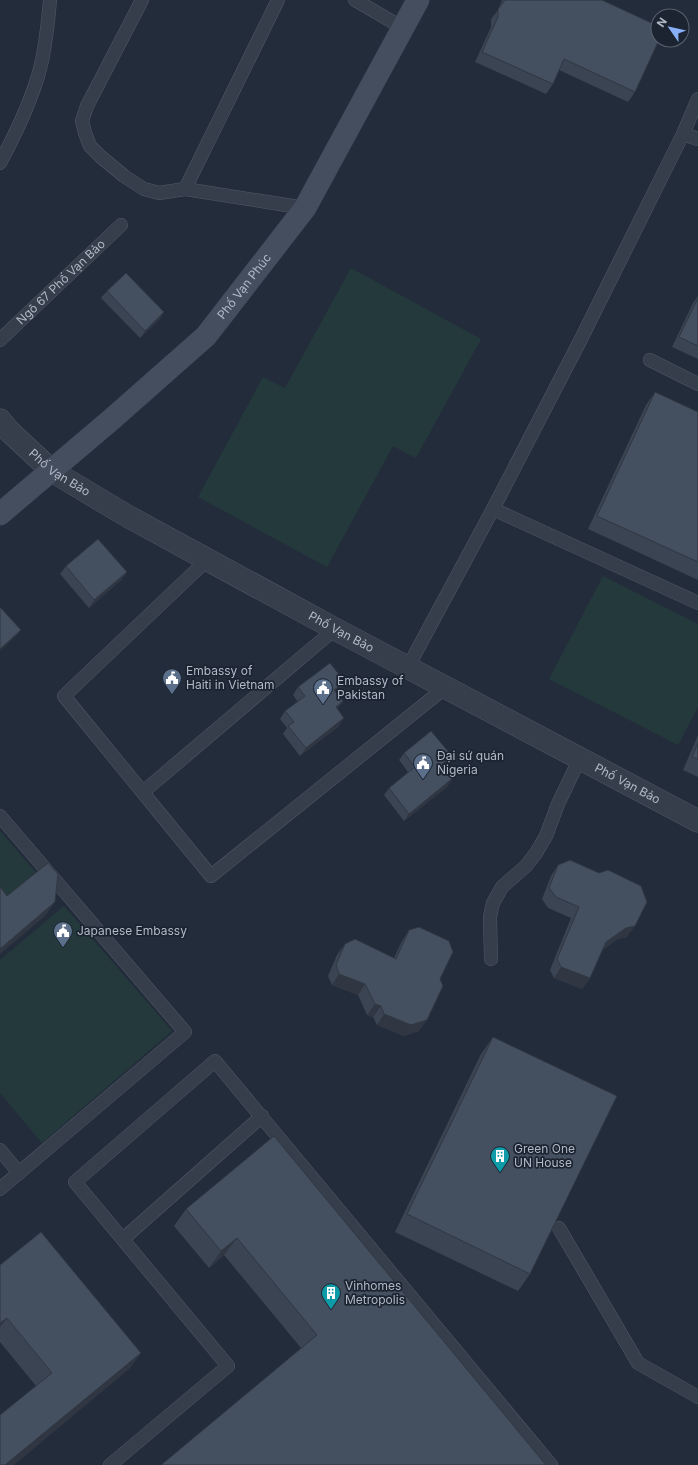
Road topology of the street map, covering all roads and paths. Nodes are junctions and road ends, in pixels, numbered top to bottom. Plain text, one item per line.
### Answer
1 (50, 0) edge
2 (142, 0) edge
3 (278, 0) edge
4 (355, 0) edge
5 (418, 0) edge
6 (403, 28) junction
7 (698, 99) edge
8 (683, 134) junction
9 (698, 139) edge
10 (0, 163) edge
11 (186, 189) junction
12 (305, 208) junction
13 (121, 225) dead end
14 (0, 340) edge
15 (650, 360) dead end
16 (698, 384) edge
17 (0, 420) edge
18 (52, 471) junction
19 (493, 509) junction
20 (0, 514) edge
21 (207, 560) junction
22 (698, 603) edge
23 (335, 629) junction
24 (408, 667) junction
25 (446, 687) junction
26 (580, 758) junction
27 (143, 792) junction
28 (0, 816) edge
29 (698, 821) edge
30 (491, 959) dead end
31 (262, 1116) junction
32 (0, 1150) edge
33 (19, 1173) junction
34 (0, 1189) edge
35 (559, 1228) edge
36 (123, 1239) junction
37 (698, 1397) edge
38 (110, 1465) edge
39 (551, 1465) edge

1 - 10 lane
2 - 11 lane
3 - 11 lane
4 - 6 lane
5 - 6 street, Phố Vạn Phúc
6 - 12 street, Phố Vạn Phúc
7 - 8 lane
8 - 9 lane
8 - 19 lane
11 - 12 lane
12 - 18 street, Phố Vạn Phúc
13 - 14 lane, Ngõ 67 Phố Vạn Bảo
15 - 16 lane
17 - 18 street, Phố Vạn Bảo
18 - 20 street, Phố Vạn Phúc
18 - 21 street, Phố Vạn Bảo
19 - 22 lane
19 - 24 lane
21 - 23 street, Phố Vạn Bảo
21 - 27 lane
23 - 24 street, Phố Vạn Bảo
23 - 27 lane
24 - 25 street, Phố Vạn Bảo
25 - 26 street, Phố Vạn Bảo
25 - 27 lane
26 - 29 street, Phố Vạn Bảo
26 - 30 lane
28 - 33 lane
31 - 36 lane
31 - 36 lane
31 - 39 lane
32 - 33 lane
33 - 34 lane
35 - 37 lane
36 - 38 lane

